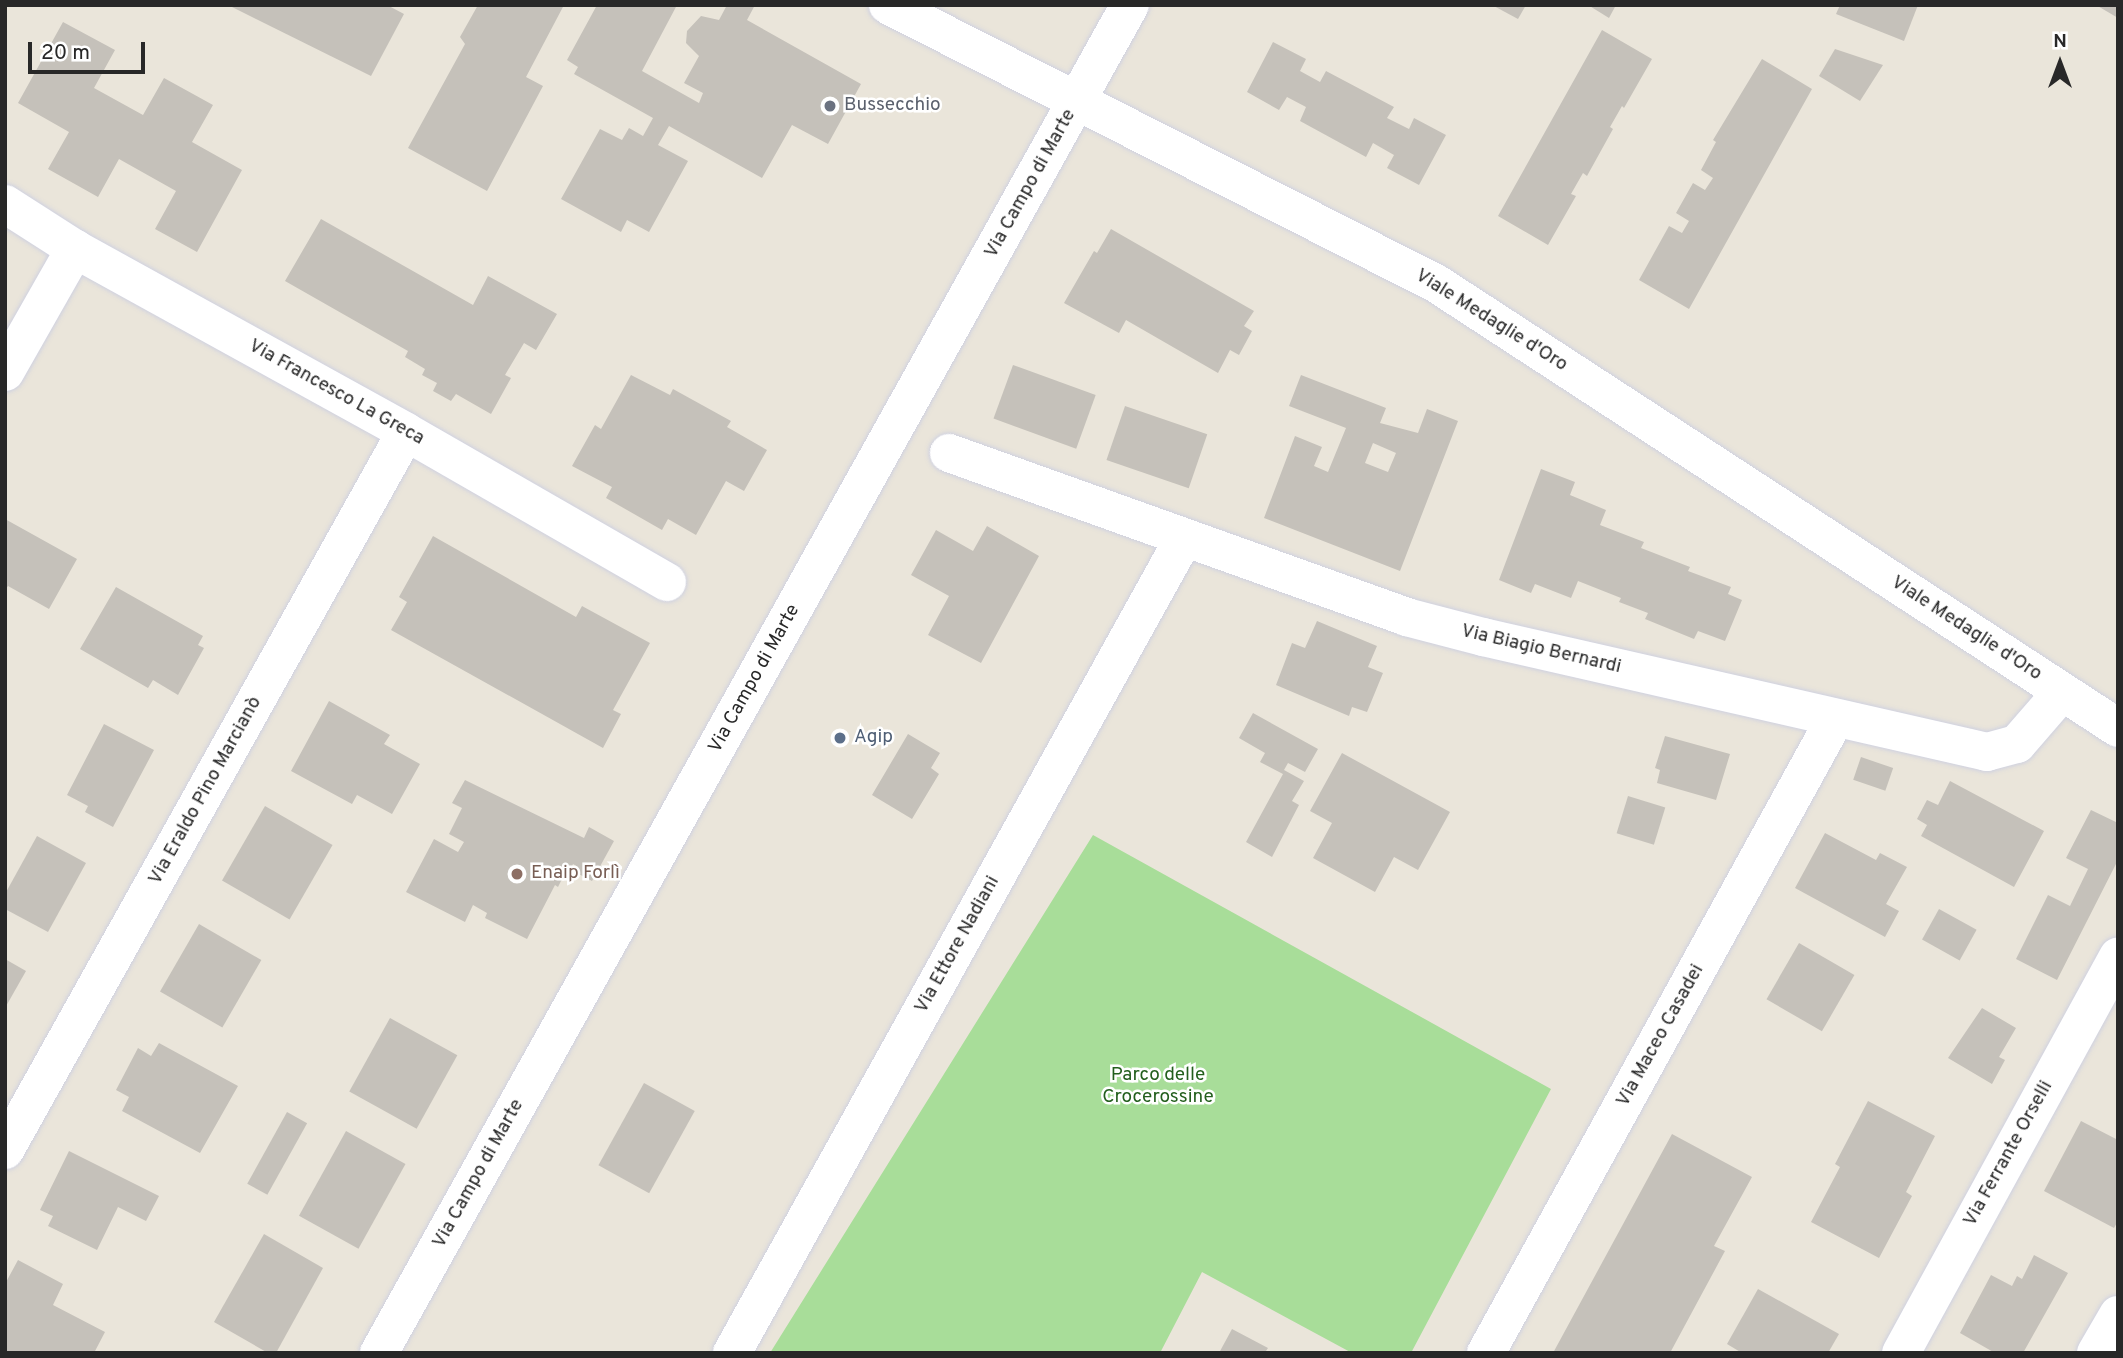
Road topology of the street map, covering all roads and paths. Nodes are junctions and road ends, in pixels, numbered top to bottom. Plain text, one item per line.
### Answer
1 (888, 5) edge
2 (1130, 5) edge
3 (1078, 100) junction
4 (5, 205) edge
5 (75, 249) junction
6 (5, 372) edge
7 (406, 432) junction
8 (949, 453) dead end
9 (1184, 538) junction
10 (667, 582) dead end
11 (2062, 692) junction
12 (1835, 719) junction
13 (2118, 728) edge
14 (2118, 956) edge
15 (5, 1150) edge
16 (2118, 1315) edge
17 (379, 1353) edge
18 (732, 1353) edge
19 (1486, 1353) edge
20 (1901, 1353) edge
21 (2096, 1353) edge

1 - 3 street, Viale Medaglie d'Oro
2 - 3 street, Via Campo di Marte
3 - 11 street, Viale Medaglie d'Oro
3 - 17 street, Via Campo di Marte
4 - 5 street, Via Francesco La Greca
5 - 6 street
5 - 7 street, Via Francesco La Greca
7 - 10 street, Via Francesco La Greca
7 - 15 street, Via Eraldo Pino Marcianò
8 - 9 street, Via Biagio Bernardi
9 - 12 street, Via Biagio Bernardi
9 - 18 street, Via Ettore Nadiani
11 - 12 street, Via Biagio Bernardi
11 - 13 street
12 - 19 street, Via Maceo Casadei
14 - 20 street, Via Ferrante Orselli
16 - 21 street

